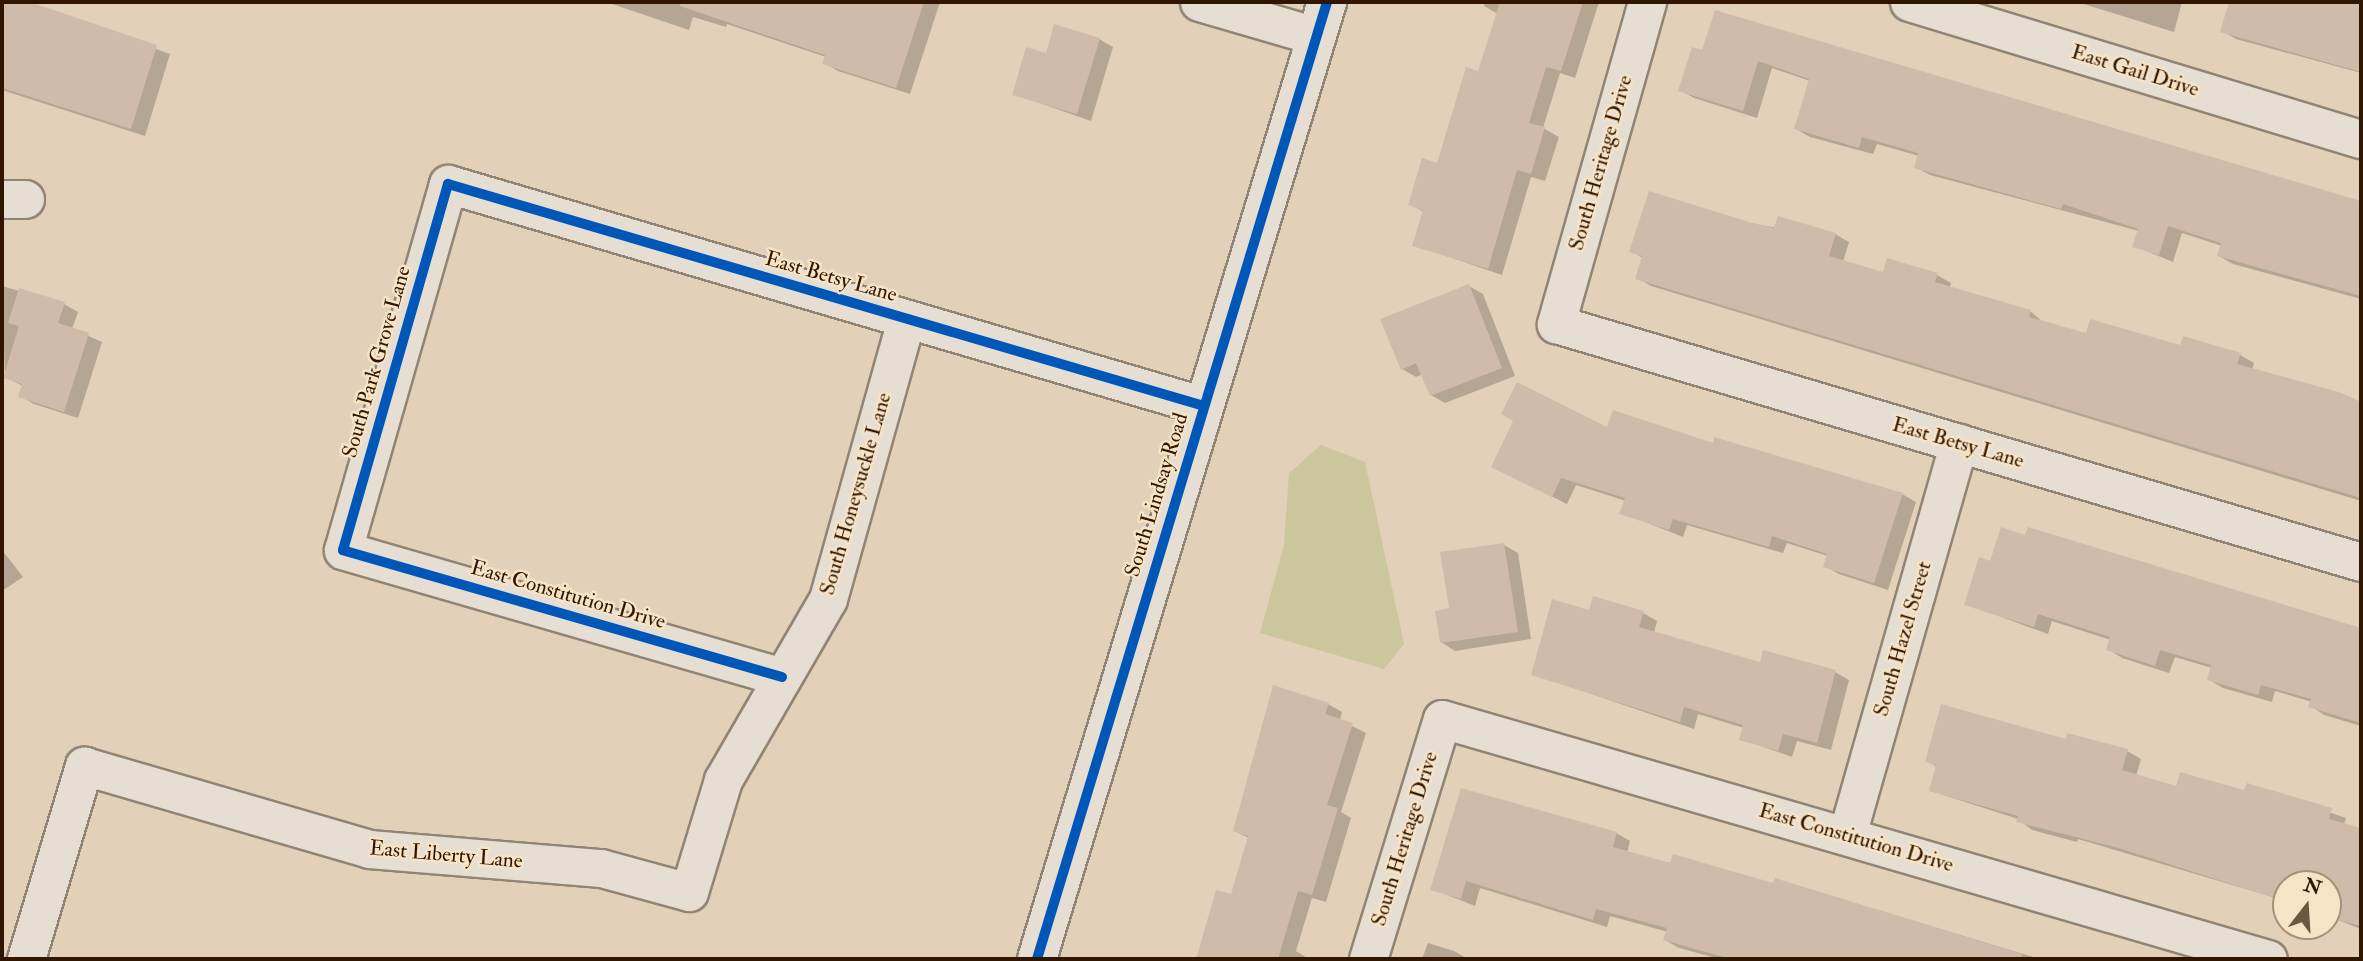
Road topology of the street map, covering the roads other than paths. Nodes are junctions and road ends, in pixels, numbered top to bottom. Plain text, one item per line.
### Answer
1 (1199, 2) edge
2 (1647, 2) edge
3 (1909, 2) edge
4 (2001, 15) edge
5 (1321, 19) edge
6 (2361, 139) edge
7 (448, 184) joint
8 (906, 319) junction
9 (1556, 324) joint
10 (1204, 405) junction
11 (1959, 443) junction
12 (343, 550) joint
13 (2361, 562) edge
14 (782, 677) junction
15 (1442, 719) joint
16 (1847, 835) junction
17 (690, 892) joint
18 (26, 959) edge
19 (1037, 959) edge
20 (1368, 959) edge
21 (2268, 959) edge

1 - 5 street
2 - 9 street, South Heritage Drive
3 - 4 street, East Gail Drive
4 - 6 street, East Gail Drive
5 - 10 main road, South Lindsay Road
7 - 8 street, East Betsy Lane
7 - 12 street, South Park Grove Lane
8 - 10 street, East Betsy Lane
8 - 14 street, South Honeysuckle Lane
9 - 11 street, East Betsy Lane
10 - 19 main road, South Lindsay Road
11 - 13 street, East Betsy Lane
11 - 16 street, South Hazel Street
12 - 14 street, East Constitution Drive
14 - 17 street, South Honeysuckle Lane
15 - 16 street, East Constitution Drive
15 - 20 street, South Heritage Drive
16 - 21 street, East Constitution Drive
17 - 18 street, East Liberty Lane

